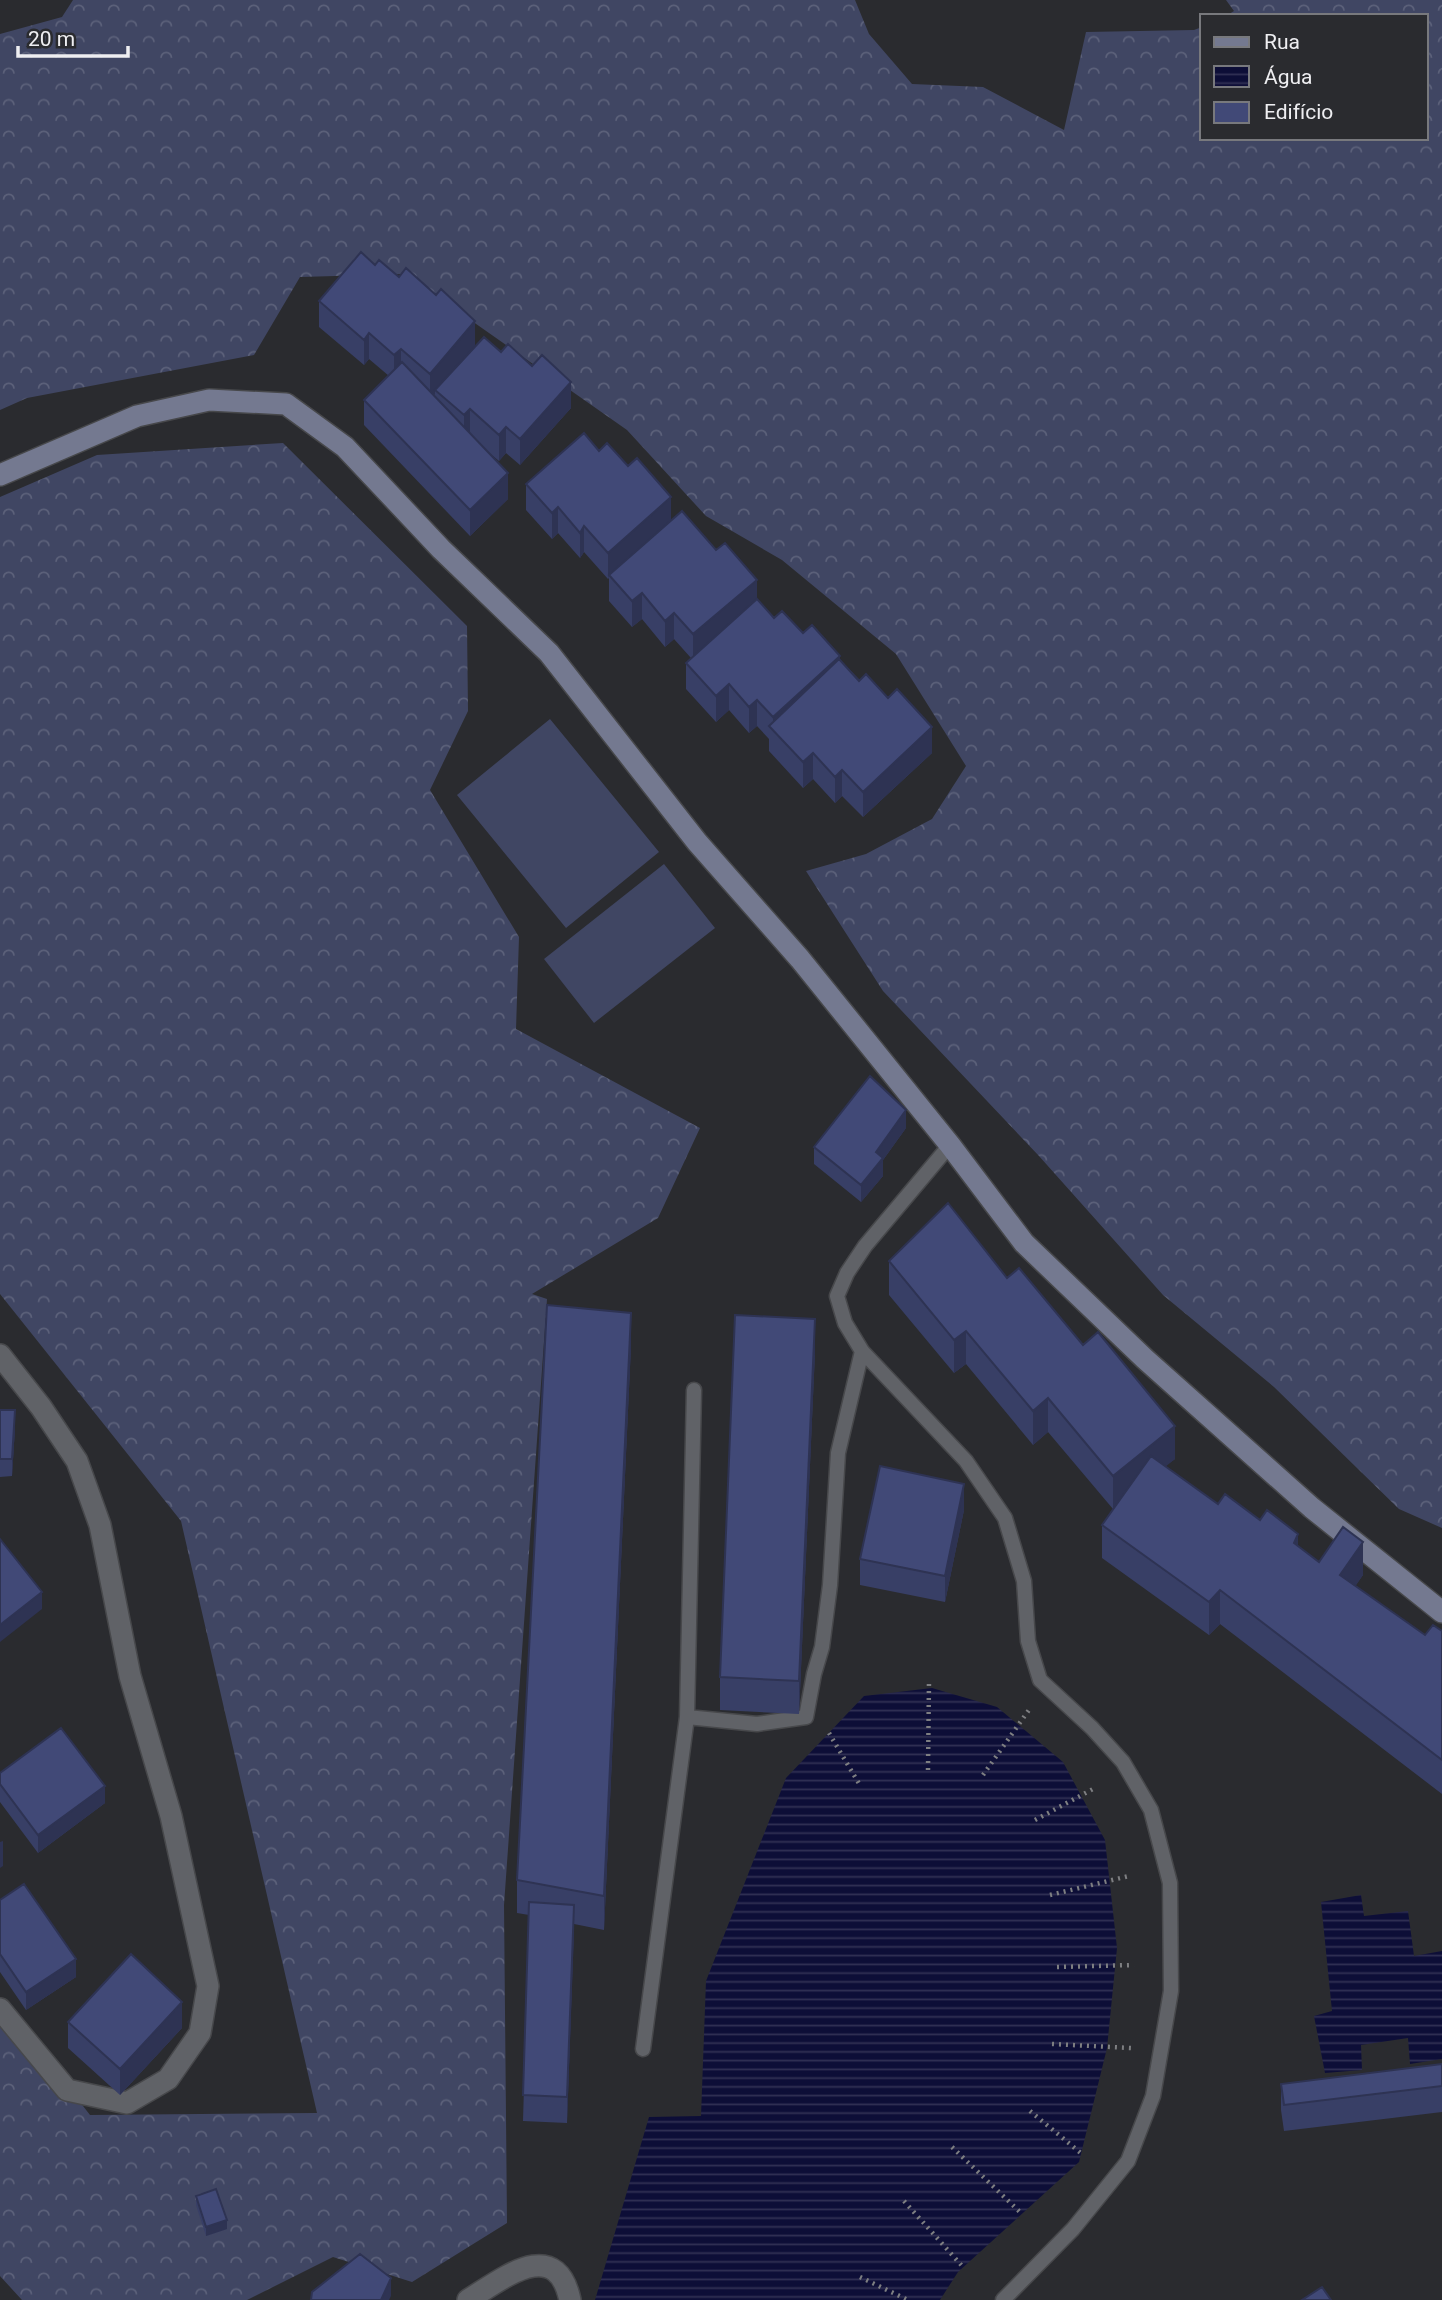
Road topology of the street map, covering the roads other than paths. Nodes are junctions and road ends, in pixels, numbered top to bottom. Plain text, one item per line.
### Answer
1 (0, 475) edge
2 (950, 1145) junction
3 (862, 1351) junction
4 (0, 1355) edge
5 (694, 1391) dead end
6 (1442, 1612) edge
7 (687, 1717) junction
8 (0, 2008) edge
9 (643, 2049) dead end
10 (468, 2300) edge
11 (570, 2300) edge
12 (1003, 2300) edge

1 - 2 street
2 - 3 lane
2 - 6 street
3 - 7 lane
3 - 12 lane
4 - 8 street
5 - 7 lane
7 - 9 lane
10 - 11 street

